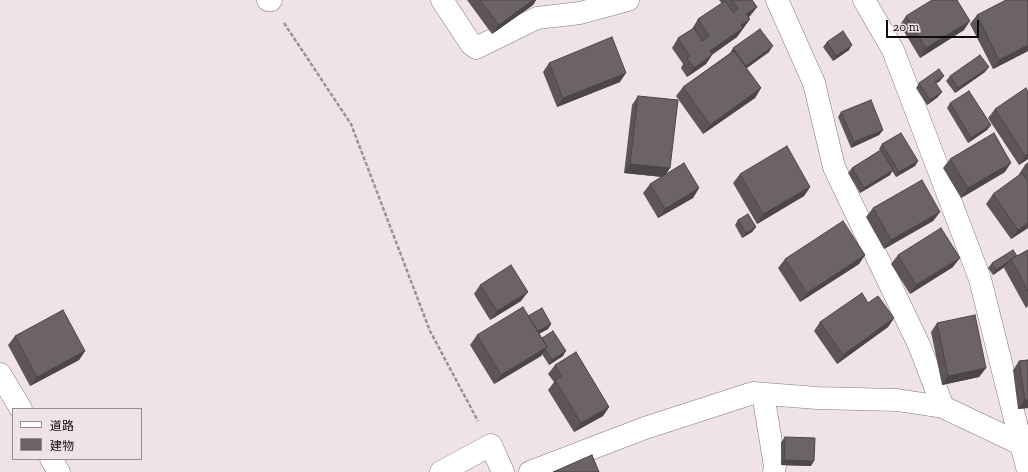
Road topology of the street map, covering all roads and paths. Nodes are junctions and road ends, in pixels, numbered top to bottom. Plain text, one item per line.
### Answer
1 (269, 0) edge
2 (443, 0) edge
3 (628, 0) edge
4 (777, 0) edge
5 (864, 0) edge
6 (0, 374) edge
7 (763, 394) junction
8 (943, 406) junction
9 (20, 408) edge
10 (490, 445) junction
11 (1023, 445) junction
12 (52, 460) edge
13 (1028, 471) edge
14 (59, 472) edge
15 (441, 472) edge
16 (503, 472) edge
17 (530, 472) edge
18 (774, 472) edge

1 - 10 path
2 - 3 street
4 - 8 street
5 - 11 street
6 - 9 street
7 - 8 street
7 - 17 street
7 - 18 street
8 - 11 street
10 - 15 street
10 - 16 street
11 - 13 street
12 - 14 street

